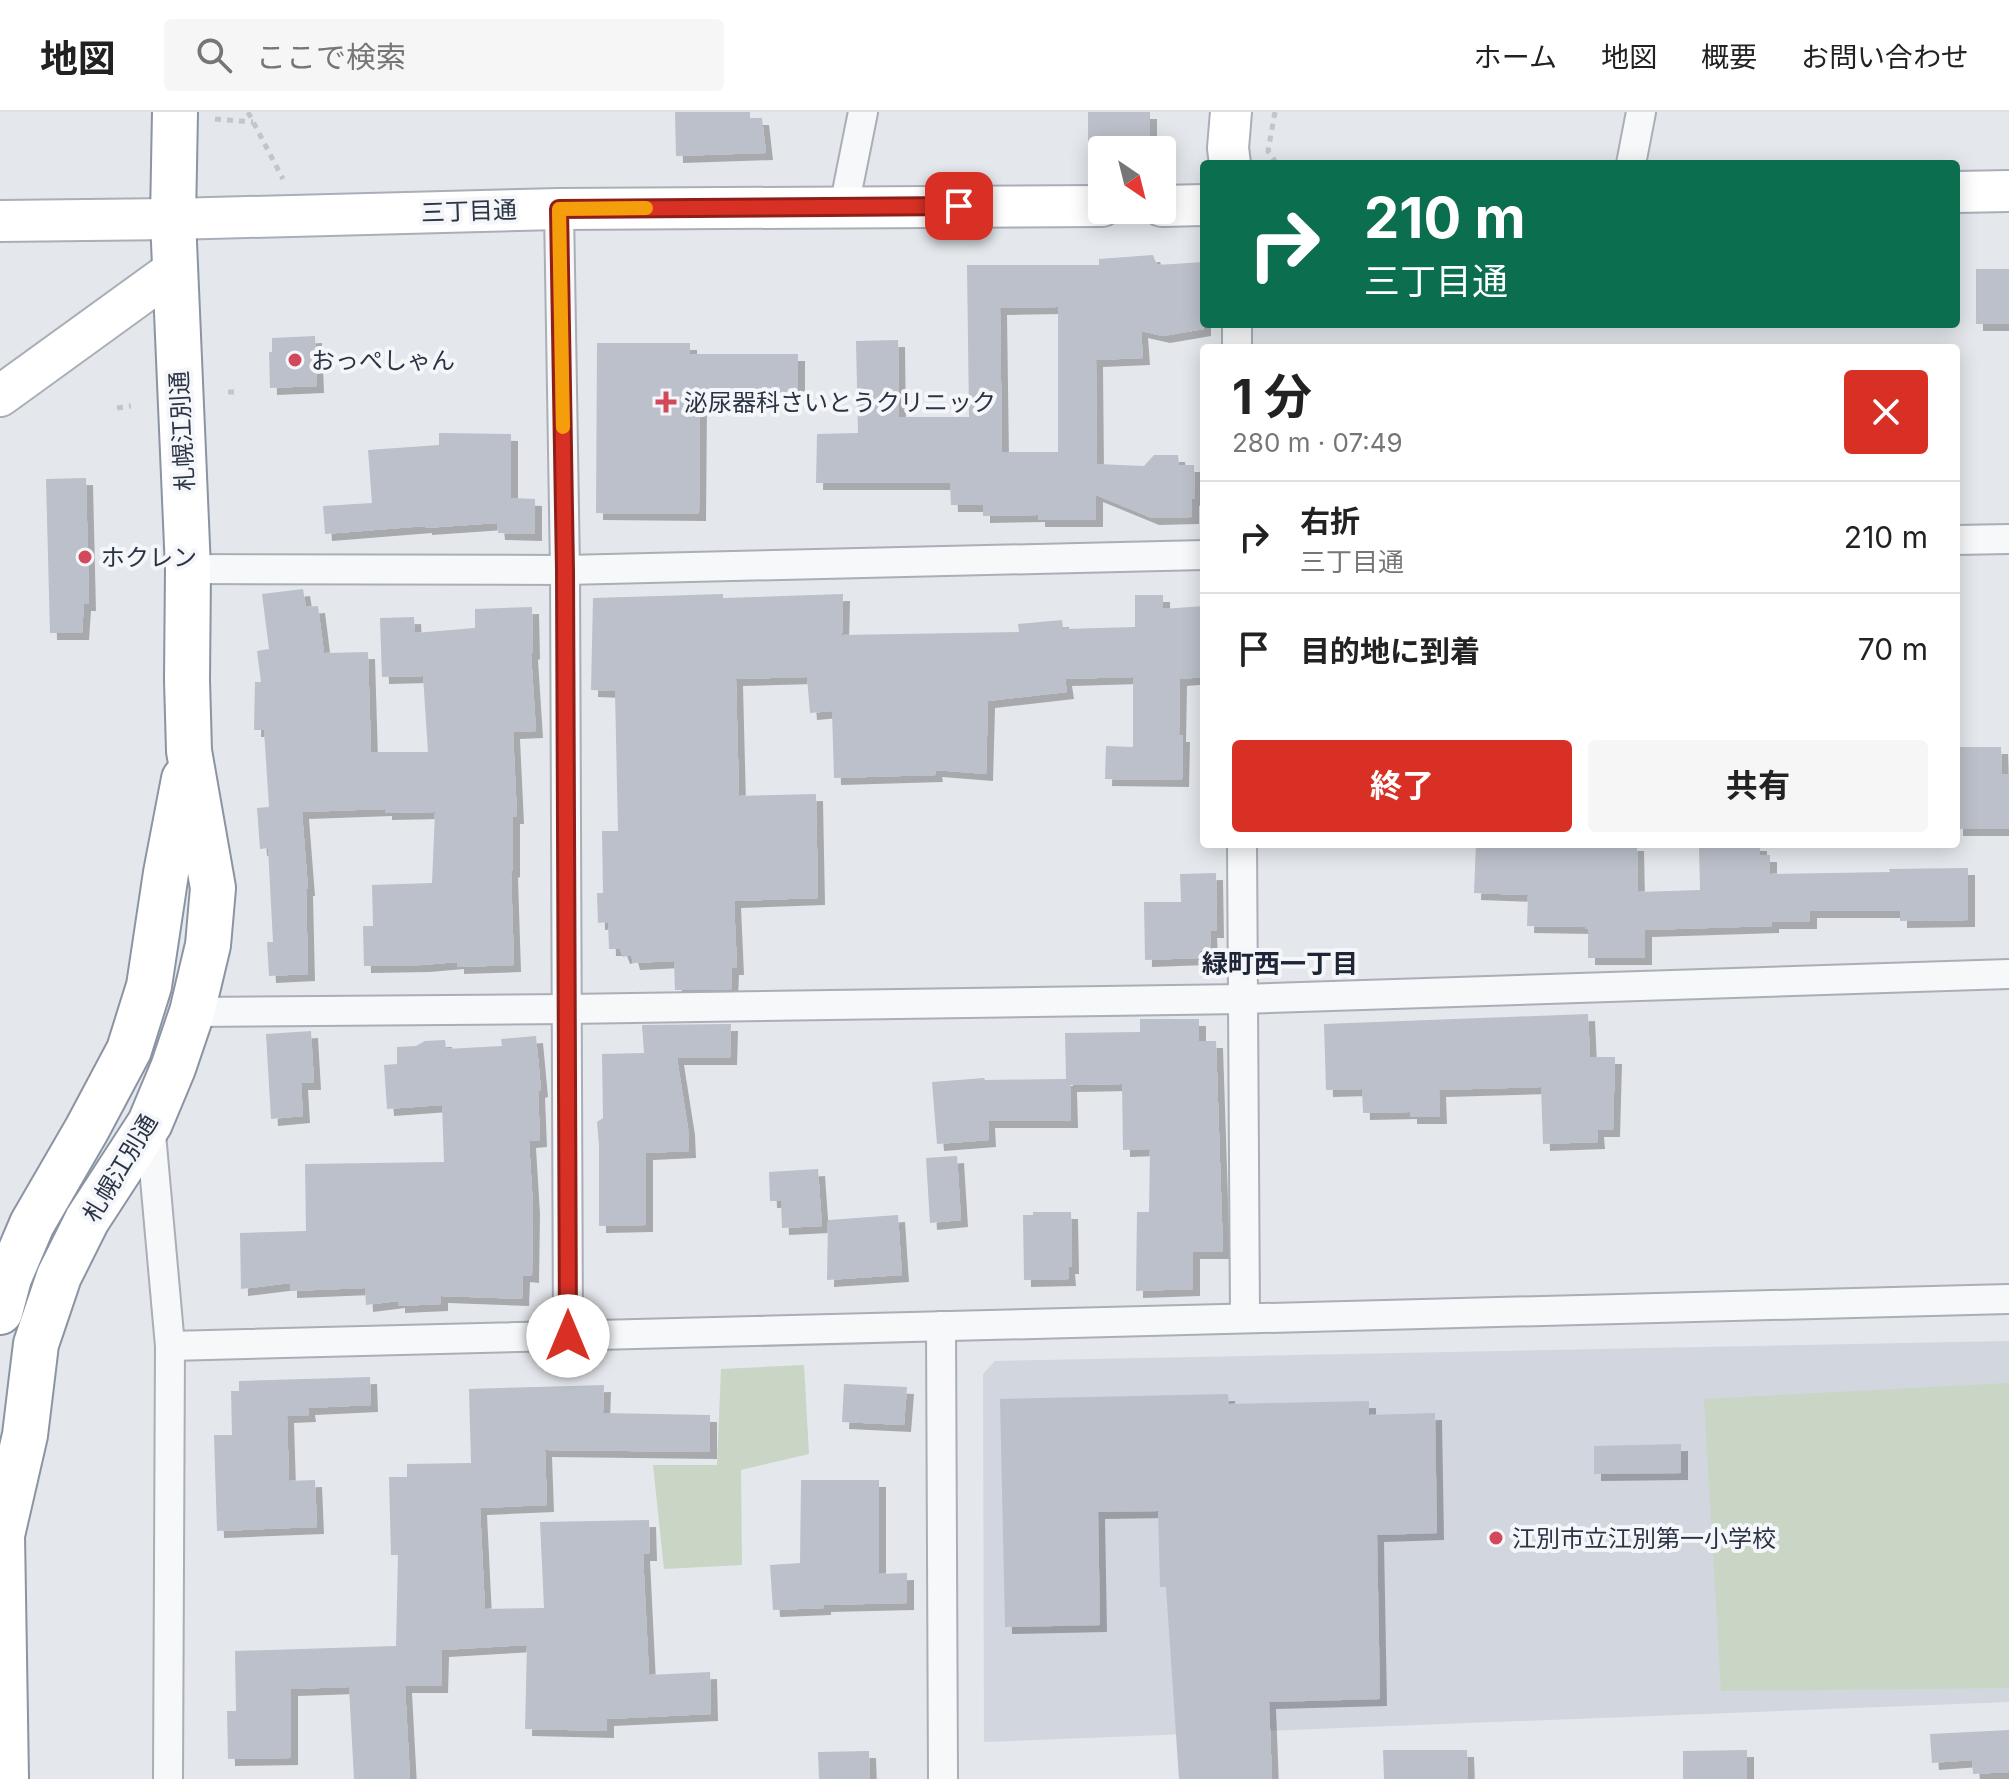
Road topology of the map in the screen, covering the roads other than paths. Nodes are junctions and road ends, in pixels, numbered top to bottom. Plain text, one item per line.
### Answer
1 (175, 112) edge
2 (863, 112) edge
3 (1231, 112) edge
4 (1641, 112) edge
5 (1230, 160) edge
6 (1632, 160) edge
7 (2009, 191) edge
8 (1960, 192) edge
9 (1200, 205) edge
10 (1088, 206) edge
11 (1176, 206) edge
12 (844, 207) junction
13 (559, 209) junction
14 (173, 219) junction
15 (0, 221) edge
16 (174, 270) junction
17 (0, 396) edge
18 (2009, 539) edge
19 (1960, 540) edge
20 (1200, 555) edge
21 (188, 569) junction
22 (565, 570) junction
23 (189, 751) junction
24 (1242, 848) edge
25 (2009, 974) edge
26 (1243, 999) junction
27 (567, 1009) junction
28 (192, 1012) junction
29 (150, 1123) junction
30 (2009, 1299) edge
31 (0, 1312) edge
32 (1245, 1318) junction
33 (941, 1326) junction
34 (568, 1336) junction
35 (170, 1346) junction
36 (1, 1529) edge
37 (6, 1779) edge
38 (168, 1779) edge
39 (943, 1779) edge

1 - 14 highway, 札幌江別通
2 - 12 street
3 - 5 street
4 - 6 street
7 - 8 street
9 - 11 street
10 - 12 street, 三丁目通
12 - 13 street, 三丁目通
13 - 14 street, 三丁目通
13 - 22 street
14 - 15 street, 三丁目通
14 - 16 highway, 札幌江別通
16 - 17 street
16 - 21 highway, 札幌江別通
18 - 19 street
20 - 22 street
21 - 22 street
21 - 23 highway, 札幌江別通
22 - 27 street
23 - 28 highway, 札幌江別通
23 - 31 highway, 札幌江別通
24 - 26 street
25 - 26 street
26 - 27 street
26 - 32 street
27 - 28 street
27 - 34 street
28 - 29 highway, 札幌江別通
29 - 35 street
29 - 36 highway, 札幌江別通
30 - 32 street
32 - 33 street
33 - 34 street
33 - 39 street
34 - 35 street
35 - 38 street
36 - 37 highway, 札幌江別通

